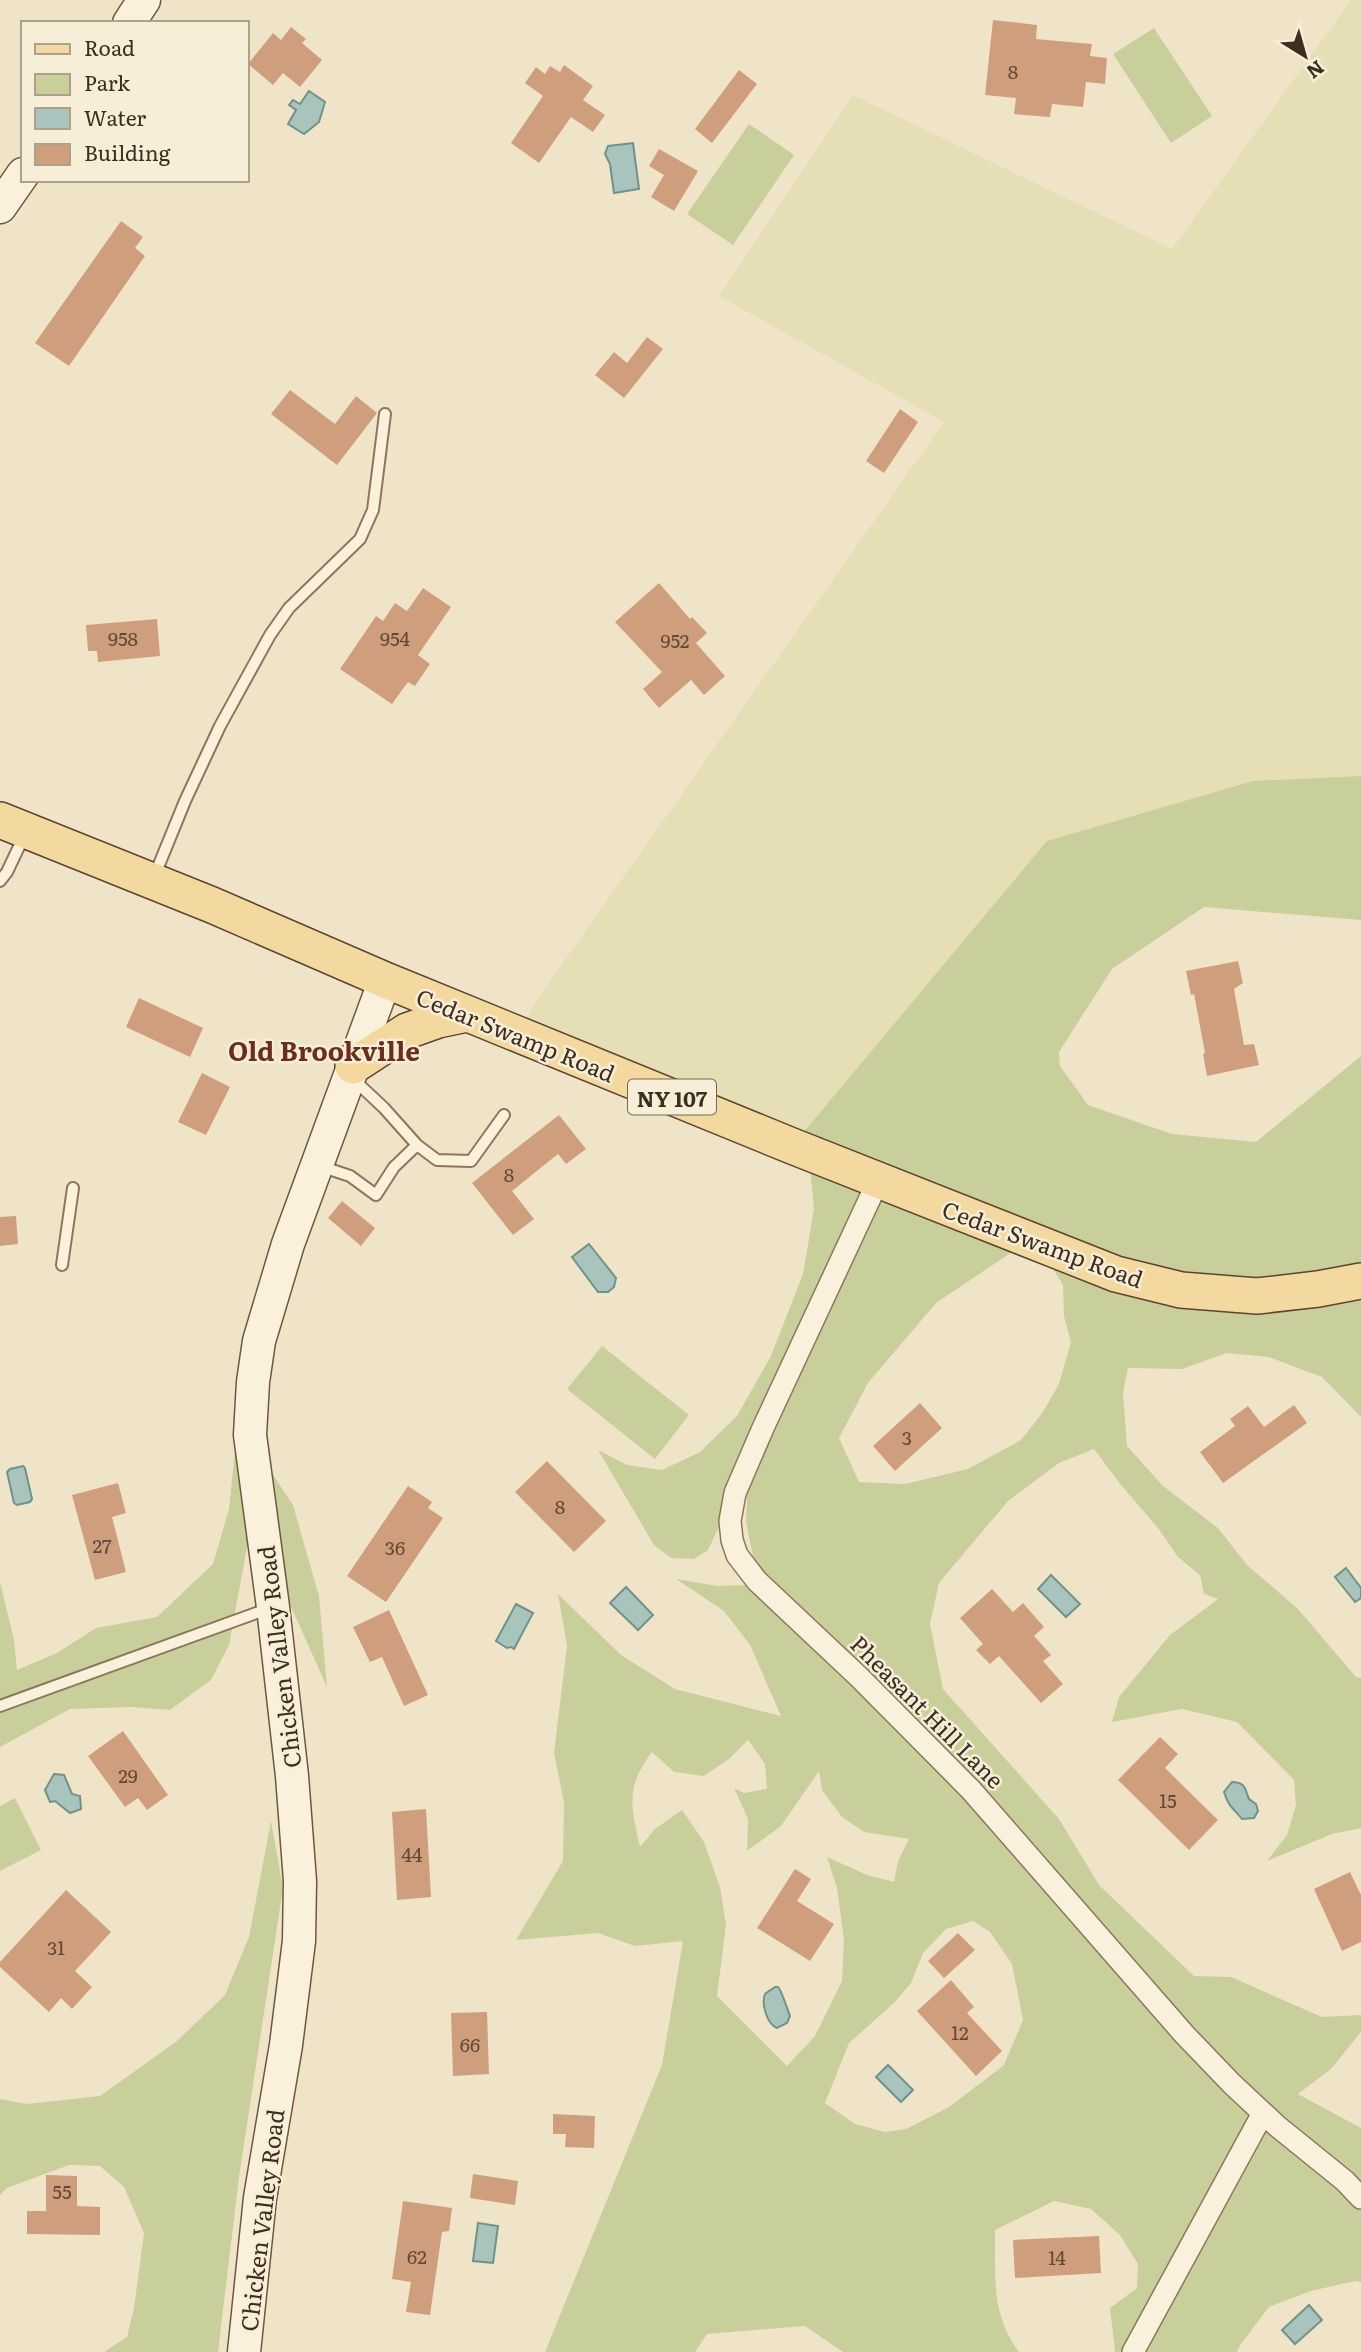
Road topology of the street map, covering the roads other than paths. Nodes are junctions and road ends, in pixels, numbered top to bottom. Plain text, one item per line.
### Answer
1 (144, 0) edge
2 (129, 21) edge
3 (21, 177) edge
4 (0, 207) edge
5 (385, 414) dead end
6 (13, 826) edge
7 (0, 881) edge
8 (152, 881) junction
9 (385, 980) junction
10 (467, 1014) junction
11 (352, 1071) junction
12 (504, 1115) dead end
13 (417, 1144) junction
14 (317, 1165) junction
15 (878, 1181) junction
16 (73, 1188) dead end
17 (62, 1265) dead end
18 (1361, 1281) edge
19 (273, 1607) junction
20 (0, 1706) edge
21 (1263, 2113) junction
22 (1361, 2198) edge
23 (244, 2352) edge
24 (1133, 2352) edge

1 - 2 main road
3 - 4 main road
5 - 8 lane
6 - 7 lane
6 - 8 main road, Cedar Swamp Road / NY 107
8 - 9 main road, Cedar Swamp Road / NY 107
9 - 10 main road, Cedar Swamp Road / NY 107
9 - 11 main road, Chicken Valley Road
10 - 11 main road
10 - 15 main road, Cedar Swamp Road / NY 107
11 - 13 lane
11 - 14 main road, Chicken Valley Road
12 - 13 lane
13 - 14 lane
14 - 19 main road, Chicken Valley Road
15 - 18 main road, Cedar Swamp Road / NY 107
15 - 21 street, Pheasant Hill Lane
16 - 17 lane
19 - 20 lane
19 - 23 main road, Chicken Valley Road
21 - 22 street, Pheasant Hill Lane
21 - 24 street

